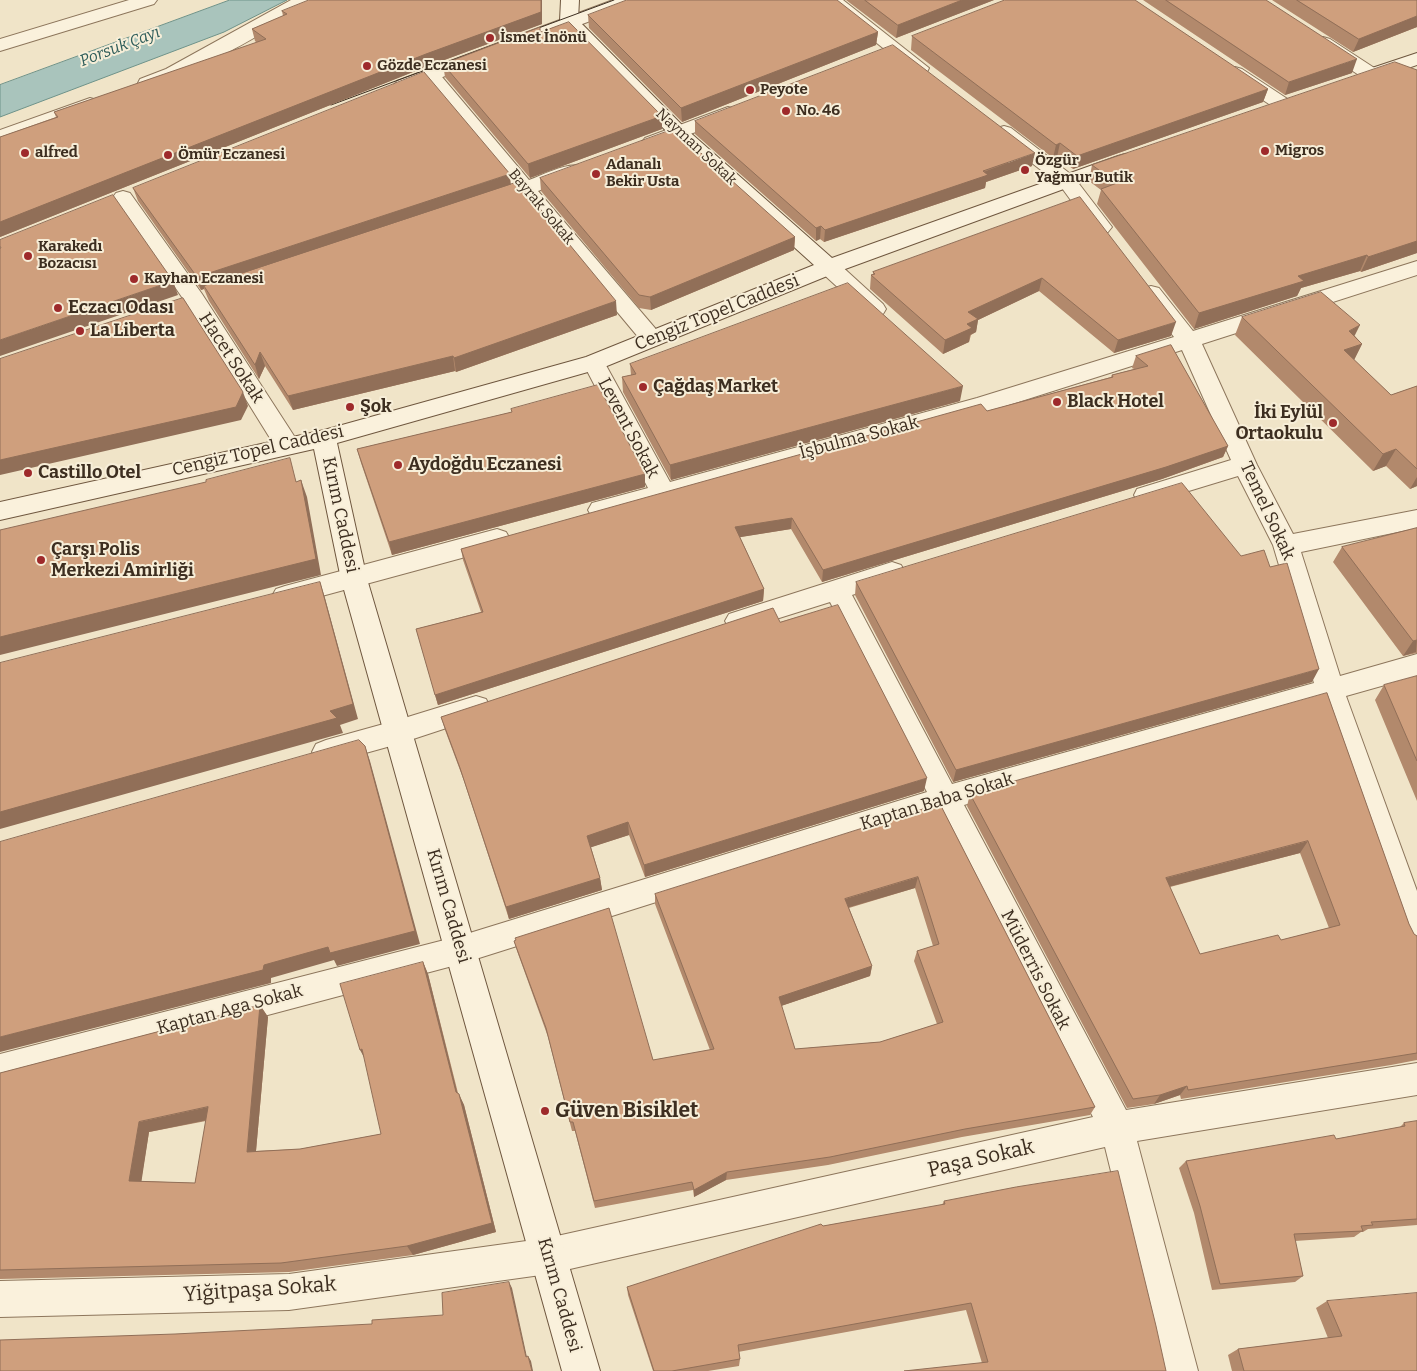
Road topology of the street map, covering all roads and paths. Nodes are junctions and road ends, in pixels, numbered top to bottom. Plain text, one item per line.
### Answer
1 (148, 0) edge
2 (302, 0) edge
3 (570, 0) edge
4 (629, 0) edge
5 (832, 0) edge
6 (569, 21) junction
7 (1306, 32) edge
8 (902, 44) junction
9 (0, 45) edge
10 (876, 54) edge
11 (1417, 59) edge
12 (1217, 60) edge
13 (1372, 74) junction
14 (430, 75) junction
15 (933, 77) edge
16 (1345, 83) edge
17 (127, 90) edge
18 (384, 93) edge
19 (109, 97) edge
20 (741, 108) edge
21 (1254, 114) edge
22 (988, 120) edge
23 (678, 132) junction
24 (0, 137) edge
25 (633, 149) edge
26 (1141, 154) edge
27 (589, 165) edge
28 (1066, 180) junction
29 (526, 188) junction
30 (123, 197) dead end
31 (1113, 243) edge
32 (829, 267) junction
33 (1417, 268) edge
34 (1136, 274) edge
35 (887, 320) edge
36 (652, 339) junction
37 (1190, 341) junction
38 (594, 363) junction
39 (324, 438) junction
40 (287, 445) junction
41 (1245, 465) junction
42 (663, 493) junction
43 (1122, 503) edge
44 (0, 511) edge
45 (579, 516) edge
46 (1417, 519) edge
47 (523, 532) edge
48 (1286, 546) junction
49 (912, 566) edge
50 (354, 579) junction
51 (836, 589) junction
52 (258, 603) edge
53 (715, 628) edge
54 (1417, 665) edge
55 (1330, 689) junction
56 (500, 698) edge
57 (398, 732) junction
58 (302, 759) edge
59 (946, 798) junction
60 (1417, 934) edge
61 (460, 950) junction
62 (0, 1070) edge
63 (1417, 1079) edge
64 (1117, 1128) junction
65 (548, 1256) junction
66 (0, 1299) edge
67 (581, 1371) edge
68 (1179, 1371) edge

1 - 9 street
2 - 17 street
3 - 6 street
4 - 6 street
5 - 8 street
6 - 14 street
6 - 23 street, Nayman Sokak
7 - 13 street
8 - 10 street
8 - 15 street
11 - 13 street
12 - 21 street
13 - 16 street
14 - 18 street
14 - 29 street, Bayrak Sokak
19 - 24 street
20 - 23 street
22 - 28 street
23 - 25 street
23 - 32 street, Nayman Sokak
26 - 28 street, Cengiz Topel Caddesi
27 - 29 street
28 - 31 street
28 - 32 street, Cengiz Topel Caddesi
29 - 36 street, Bayrak Sokak
30 - 40 street, Hacet Sokak
32 - 35 street, Nayman Sokak
32 - 36 street, Cengiz Topel Caddesi
33 - 37 street, İşbulma Sokak
34 - 37 street, Temel Sokak
36 - 38 street, Cengiz Topel Caddesi
37 - 41 street, Temel Sokak
37 - 42 street, İşbulma Sokak
38 - 39 street, Cengiz Topel Caddesi
38 - 42 street, Levent Sokak
39 - 40 street, Cengiz Topel Caddesi
39 - 50 street, Kırım Caddesi
40 - 44 street, Cengiz Topel Caddesi
41 - 43 street
41 - 48 street, Temel Sokak
42 - 45 street, İşbulma Sokak
46 - 48 street
47 - 50 street
48 - 55 street, Temel Sokak
49 - 51 street
50 - 52 street
50 - 57 street, Kırım Caddesi
51 - 53 street
51 - 59 street, Müderris Sokak
54 - 55 street, Kaptan Baba Sokak
55 - 59 street, Kaptan Baba Sokak
55 - 60 street, Temel Sokak
56 - 57 street
57 - 58 street
57 - 61 street, Kırım Caddesi
59 - 61 street, Kaptan Baba Sokak
59 - 64 street, Müderris Sokak
61 - 62 street, Kaptan Aga Sokak
61 - 65 street, Kırım Caddesi
63 - 64 street, Paşa Sokak
64 - 65 street, Paşa Sokak
64 - 68 street, Müderris Sokak
65 - 66 street, Yiğitpaşa Sokak
65 - 67 street, Kırım Caddesi

